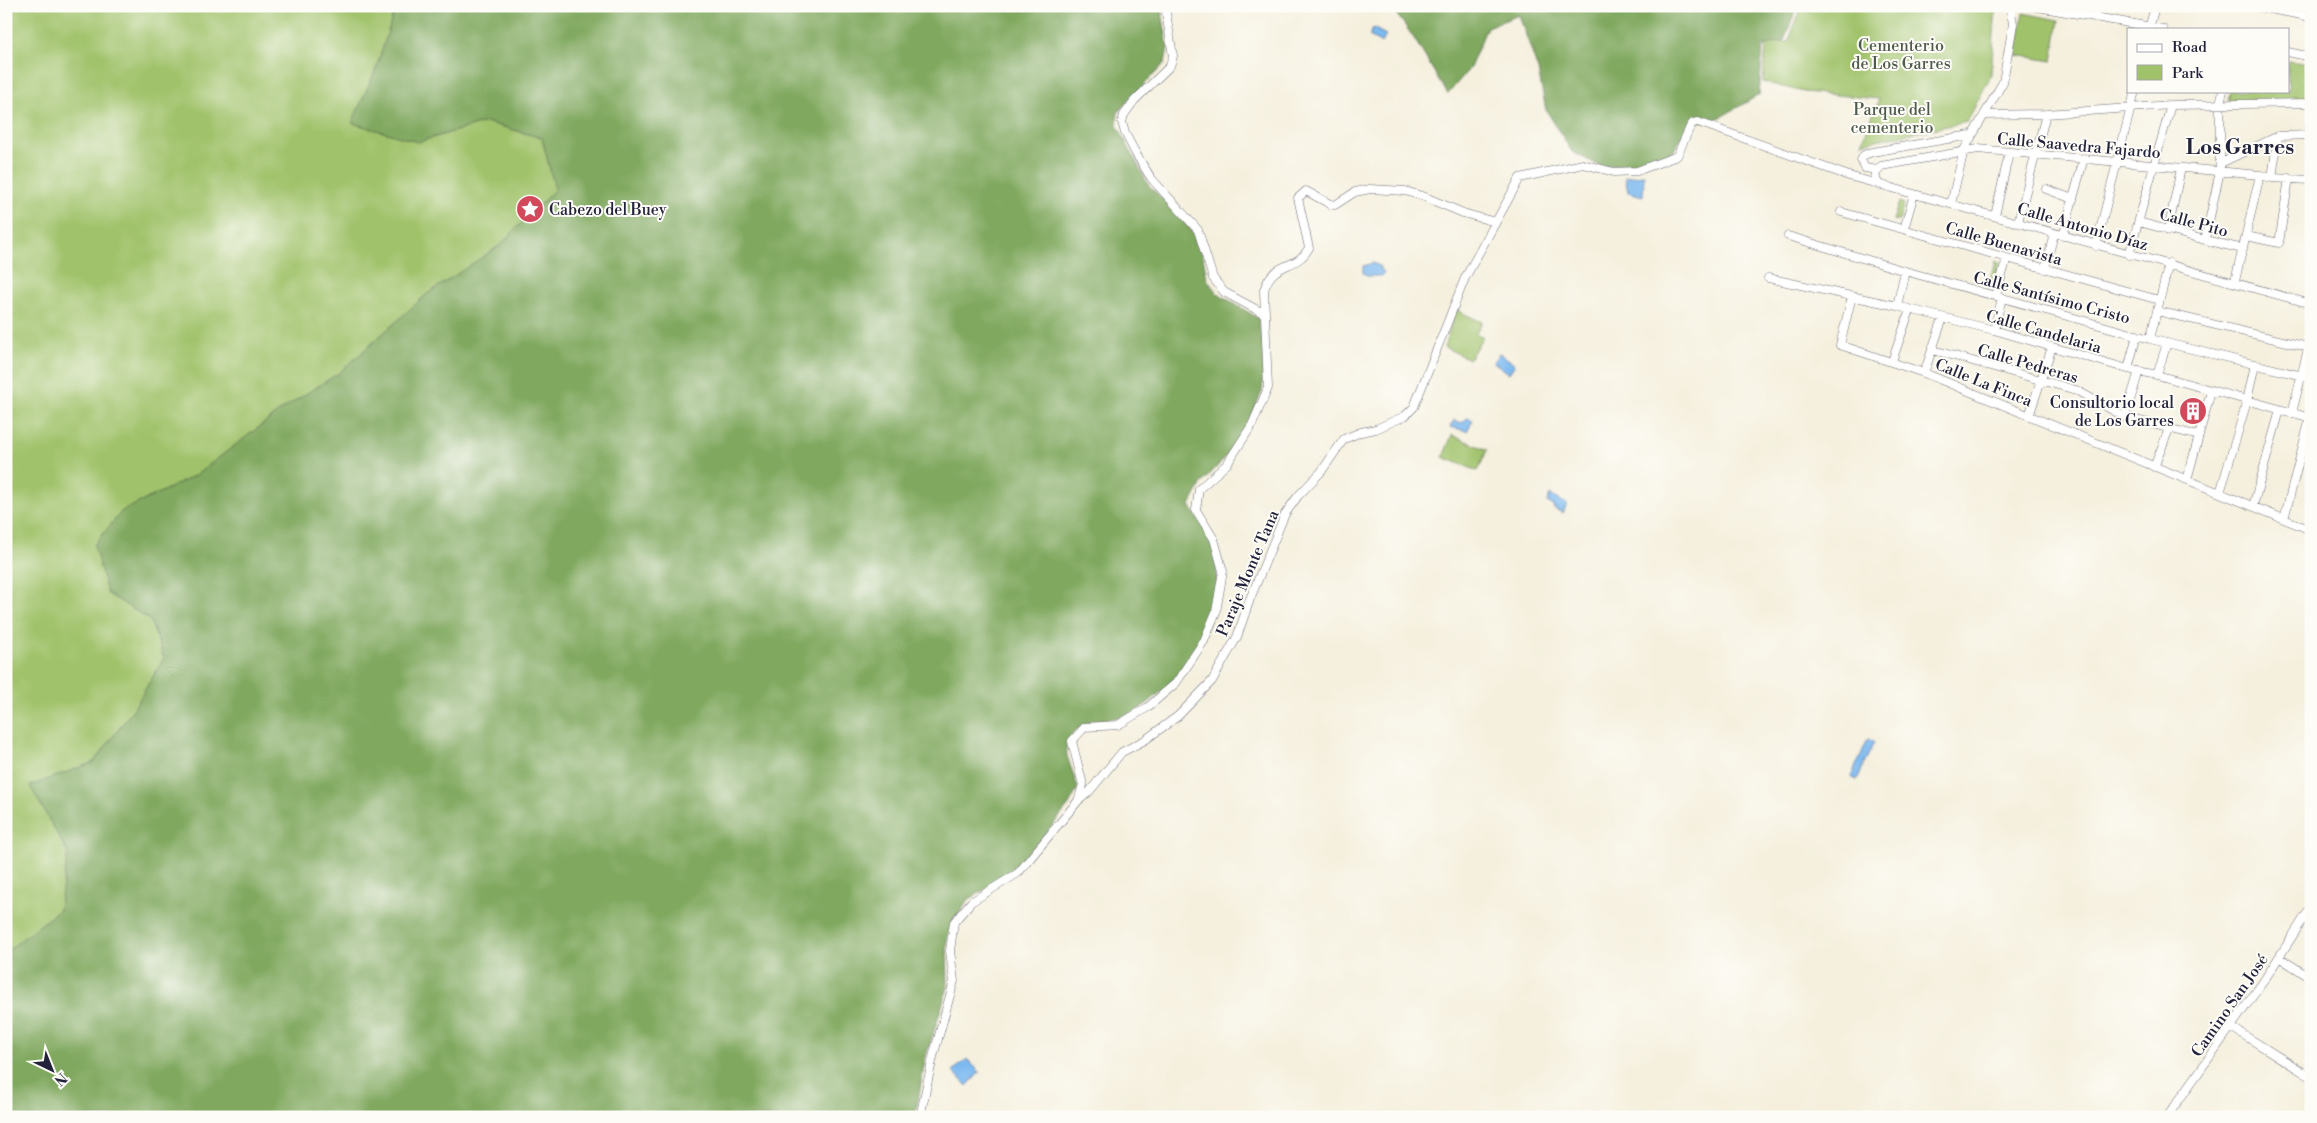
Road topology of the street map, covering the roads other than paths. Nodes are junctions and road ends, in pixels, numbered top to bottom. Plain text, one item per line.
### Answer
1 (1165, 6) edge
2 (2010, 6) edge
3 (2032, 6) edge
4 (2088, 6) edge
5 (2155, 6) edge
6 (2254, 6) edge
7 (2087, 16) junction
8 (2311, 17) edge
9 (2150, 28) edge
10 (2290, 52) edge
11 (2311, 57) edge
12 (2135, 92) edge
13 (2223, 92) edge
14 (2220, 103) junction
15 (2311, 103) edge
16 (2171, 105) junction
17 (2132, 107) junction
18 (2046, 114) junction
19 (1984, 115) junction
20 (2311, 119) edge
21 (1698, 122) joint
22 (1971, 135) junction
23 (2310, 135) edge
24 (2278, 136) junction
25 (1964, 150) junction
26 (2009, 153) junction
27 (2036, 155) junction
28 (2084, 158) junction
29 (2119, 162) junction
30 (1862, 164) junction
31 (2154, 166) junction
32 (2221, 167) junction
33 (2181, 168) junction
34 (1877, 170) junction
35 (2260, 175) junction
36 (1852, 177) junction
37 (2272, 178) junction
38 (2289, 178) junction
39 (2311, 180) edge
40 (1878, 184) junction
41 (2046, 189) dead end
42 (1914, 194) junction
43 (2073, 199) junction
44 (1951, 204) junction
45 (1841, 212) dead end
46 (1995, 216) junction
47 (1495, 222) junction
48 (2018, 222) junction
49 (2139, 222) junction
50 (1904, 230) junction
51 (2168, 231) junction
52 (2054, 234) junction
53 (1788, 236) dead end
54 (2063, 236) junction
55 (2246, 236) junction
56 (2204, 240) junction
57 (2096, 246) junction
58 (2243, 248) junction
59 (2129, 255) junction
60 (2007, 258) junction
61 (2169, 264) junction
62 (2045, 269) junction
63 (1905, 271) junction
64 (1768, 278) dead end
65 (2235, 281) junction
66 (1852, 296) junction
67 (1999, 297) junction
68 (2160, 300) junction
69 (2311, 304) edge
70 (1897, 306) junction
71 (1910, 310) junction
72 (2157, 311) junction
73 (1263, 313) junction
74 (1943, 318) junction
75 (1994, 330) junction
76 (2137, 335) junction
77 (2311, 337) edge
78 (2150, 339) junction
79 (2167, 343) junction
80 (2052, 347) junction
81 (2308, 347) junction
82 (1933, 350) junction
83 (1892, 361) junction
84 (2255, 364) junction
85 (2128, 369) junction
86 (2139, 371) junction
87 (1924, 372) junction
88 (2156, 375) junction
89 (2307, 377) edge
90 (2042, 381) junction
91 (2211, 390) junction
92 (2247, 401) junction
93 (2280, 410) junction
94 (2292, 413) junction
95 (2029, 416) junction
96 (2125, 417) junction
97 (2311, 418) edge
98 (2169, 429) junction
99 (2199, 436) junction
100 (2154, 467) junction
101 (2187, 480) junction
102 (2220, 493) junction
103 (2253, 506) junction
104 (2284, 519) junction
105 (2311, 530) edge
106 (1078, 801) junction
107 (2311, 908) edge
108 (2280, 958) junction
109 (2311, 978) edge
110 (2231, 1027) junction
111 (2311, 1077) edge
112 (920, 1117) edge
113 (2167, 1117) edge

1 - 73 street
2 - 19 street
3 - 7 street
4 - 7 street
5 - 9 street
6 - 8 street
7 - 9 street
10 - 11 street
12 - 17 street
13 - 14 street
14 - 15 street
14 - 16 street
14 - 32 street
16 - 17 street
16 - 31 street
17 - 18 street
17 - 29 street
18 - 19 street
18 - 27 street
19 - 22 street
20 - 23 street
21 - 36 street, Calle Antonio Díaz
21 - 47 street, Paraje Monte Tana
22 - 25 street
22 - 30 street
23 - 24 street
24 - 32 street
24 - 37 street
25 - 26 street, Calle Saavedra Fajardo
25 - 34 street, Calle Saavedra Fajardo
25 - 44 street
26 - 27 street, Calle Saavedra Fajardo
26 - 46 street
27 - 28 street, Calle Saavedra Fajardo
27 - 48 street
28 - 29 street, Calle Saavedra Fajardo
28 - 43 street
29 - 31 street, Calle Saavedra Fajardo
29 - 57 street
30 - 34 street
30 - 36 street
31 - 33 street, Calle Saavedra Fajardo
31 - 49 street
32 - 33 street, Calle Saavedra Fajardo
32 - 35 street, Calle Saavedra Fajardo
32 - 56 street
33 - 51 street
34 - 40 street
35 - 37 street, Calle Saavedra Fajardo
35 - 55 street
36 - 40 street, Calle Antonio Díaz
37 - 38 street, Calle Saavedra Fajardo
38 - 39 street, Calle Saavedra Fajardo
38 - 55 street
40 - 42 street, Calle Antonio Díaz
41 - 43 street
42 - 44 street, Calle Antonio Díaz
42 - 50 street
43 - 54 street
44 - 46 street, Calle Antonio Díaz
45 - 50 street, Calle Buenavista
46 - 48 street, Calle Antonio Díaz
47 - 73 street, Paraje Monte Tana
47 - 106 street, Paraje Monte Tana
48 - 52 street, Calle Antonio Díaz
49 - 51 street, Calle Pito
49 - 59 street
50 - 60 street, Calle Buenavista
51 - 56 street, Calle Pito
52 - 54 street, Calle Antonio Díaz
52 - 62 street
53 - 63 street, Calle Santísimo Cristo
54 - 57 street, Calle Antonio Díaz
55 - 58 street
56 - 58 street, Calle Pito
57 - 59 street, Calle Antonio Díaz
58 - 65 street
59 - 61 street, Calle Antonio Díaz
60 - 62 street, Calle Buenavista
60 - 67 street
61 - 65 street, Calle Antonio Díaz
61 - 68 street
62 - 68 street, Calle Buenavista
63 - 67 street, Calle Santísimo Cristo
63 - 70 street
64 - 66 street, Calle Candelaria
65 - 69 street, Calle Antonio Díaz
66 - 70 street, Calle Candelaria
66 - 83 street, Calle La Finca
67 - 75 street
67 - 76 street, Calle Santísimo Cristo
68 - 72 street
70 - 71 street, Calle Candelaria
71 - 74 street, Calle Candelaria
71 - 83 street
72 - 78 street
72 - 81 street
73 - 106 street, Paraje Monte Tana
74 - 75 street, Calle Candelaria
74 - 82 street
75 - 80 street, Calle Candelaria
76 - 78 street, Calle Santísimo Cristo
76 - 85 street
77 - 81 street
78 - 79 street, Calle Santísimo Cristo
79 - 84 street, Calle Santísimo Cristo
79 - 88 street
80 - 85 street, Calle Candelaria
80 - 90 street
81 - 89 street
82 - 87 street
82 - 90 street, Calle Pedreras
83 - 87 street, Calle La Finca
84 - 89 street, Calle Santísimo Cristo
84 - 92 street
85 - 86 street, Calle Candelaria
86 - 88 street, Calle Candelaria
86 - 96 street
87 - 95 street, Calle La Finca
88 - 91 street, Calle Candelaria
89 - 94 street
90 - 95 street
90 - 96 street, Calle Pedreras
91 - 92 street, Calle Candelaria
91 - 99 street
92 - 93 street, Calle Candelaria
92 - 102 street
93 - 94 street, Calle Candelaria
93 - 103 street
94 - 97 street, Calle Candelaria
95 - 100 street, Calle La Finca
96 - 98 street, Calle Pedreras
97 - 104 street
98 - 99 street, Calle Pedreras
98 - 100 street
99 - 101 street
100 - 101 street, Calle La Finca
101 - 102 street, Calle La Finca
102 - 103 street, Calle La Finca
103 - 104 street, Calle La Finca
104 - 105 street, Calle La Finca
106 - 112 street, Paraje Monte Tana
107 - 108 street, Camino San José
108 - 109 street
108 - 110 street, Camino San José
110 - 111 street
110 - 113 street, Camino San José

